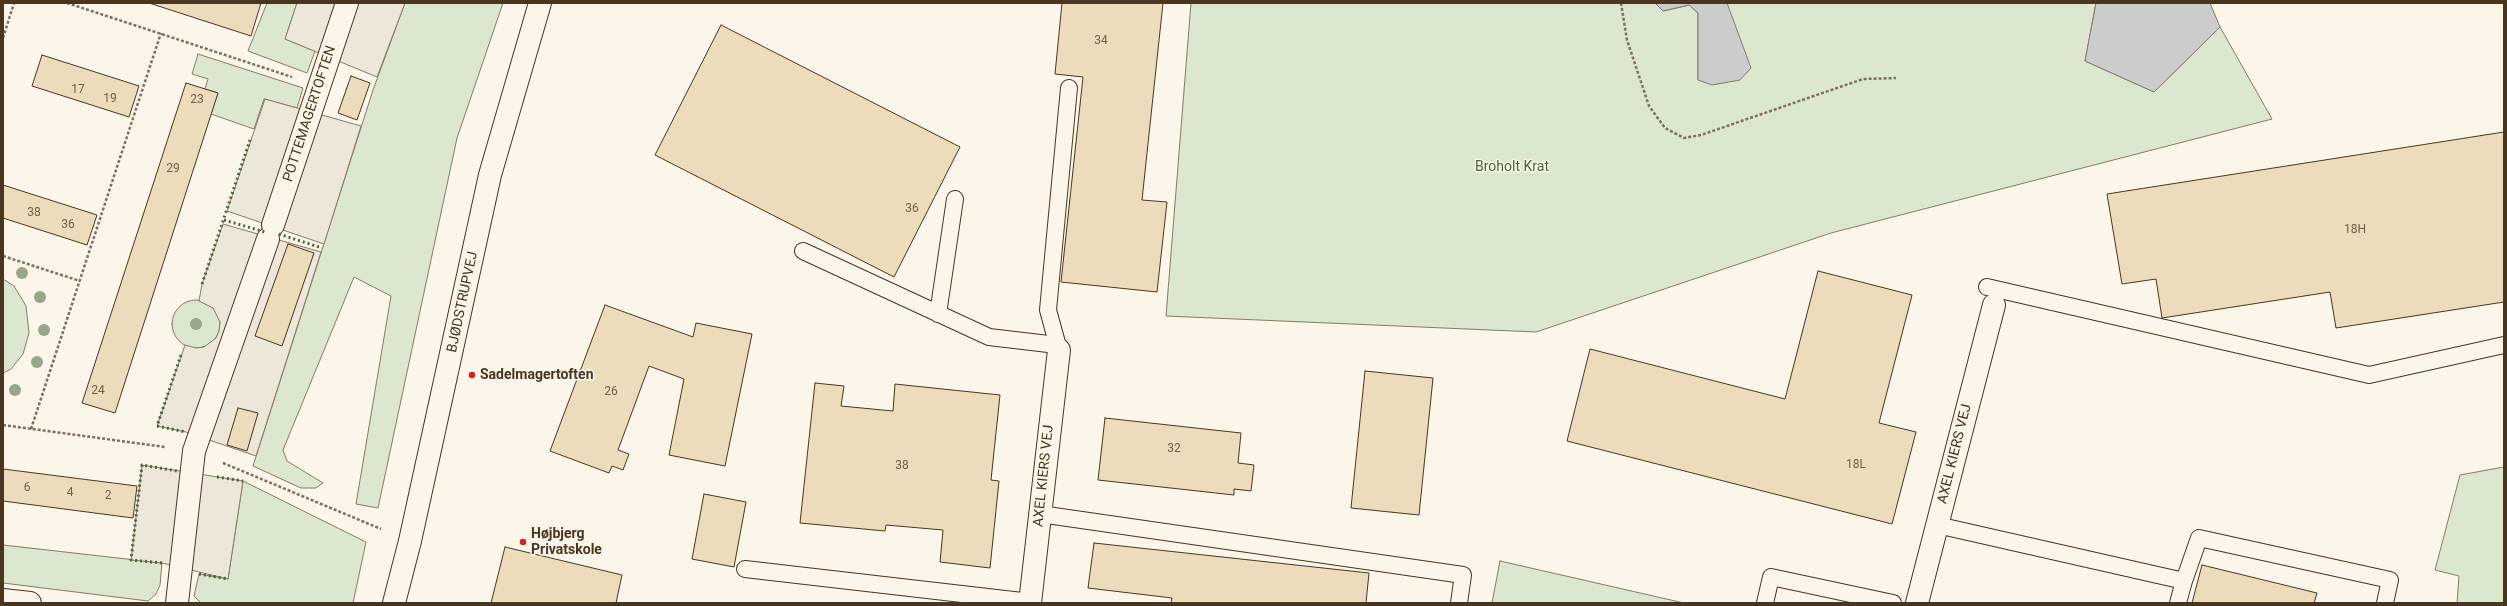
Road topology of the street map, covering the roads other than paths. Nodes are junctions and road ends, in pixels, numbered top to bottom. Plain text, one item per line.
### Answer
1 (347, 3) edge
2 (540, 3) edge
3 (1069, 88) dead end
4 (955, 199) dead end
5 (803, 252) dead end
6 (1990, 296) joint
7 (938, 314) junction
8 (2504, 345) edge
9 (1058, 347) junction
10 (1040, 514) junction
11 (1937, 525) junction
12 (745, 570) dead end
13 (2184, 581) junction
14 (3, 600) edge
15 (1030, 602) edge
16 (30, 603) edge
17 (176, 603) edge
18 (394, 603) edge
19 (1459, 603) edge
20 (1765, 603) edge
21 (1893, 603) edge
22 (1917, 603) edge
23 (2178, 603) edge
24 (2385, 603) edge

1 - 17 street, POTTEMAGERTOFTEN
2 - 18 street, BJØDSTRUPVEJ
3 - 9 lane
4 - 7 lane
5 - 7 lane
6 - 8 lane
6 - 11 street, AXEL KIERS VEJ
7 - 9 lane
9 - 10 street, AXEL KIERS VEJ
10 - 15 street, AXEL KIERS VEJ
10 - 19 lane
11 - 13 lane
11 - 22 street, AXEL KIERS VEJ
12 - 15 lane
13 - 23 lane
13 - 24 lane
14 - 16 street
20 - 21 lane

